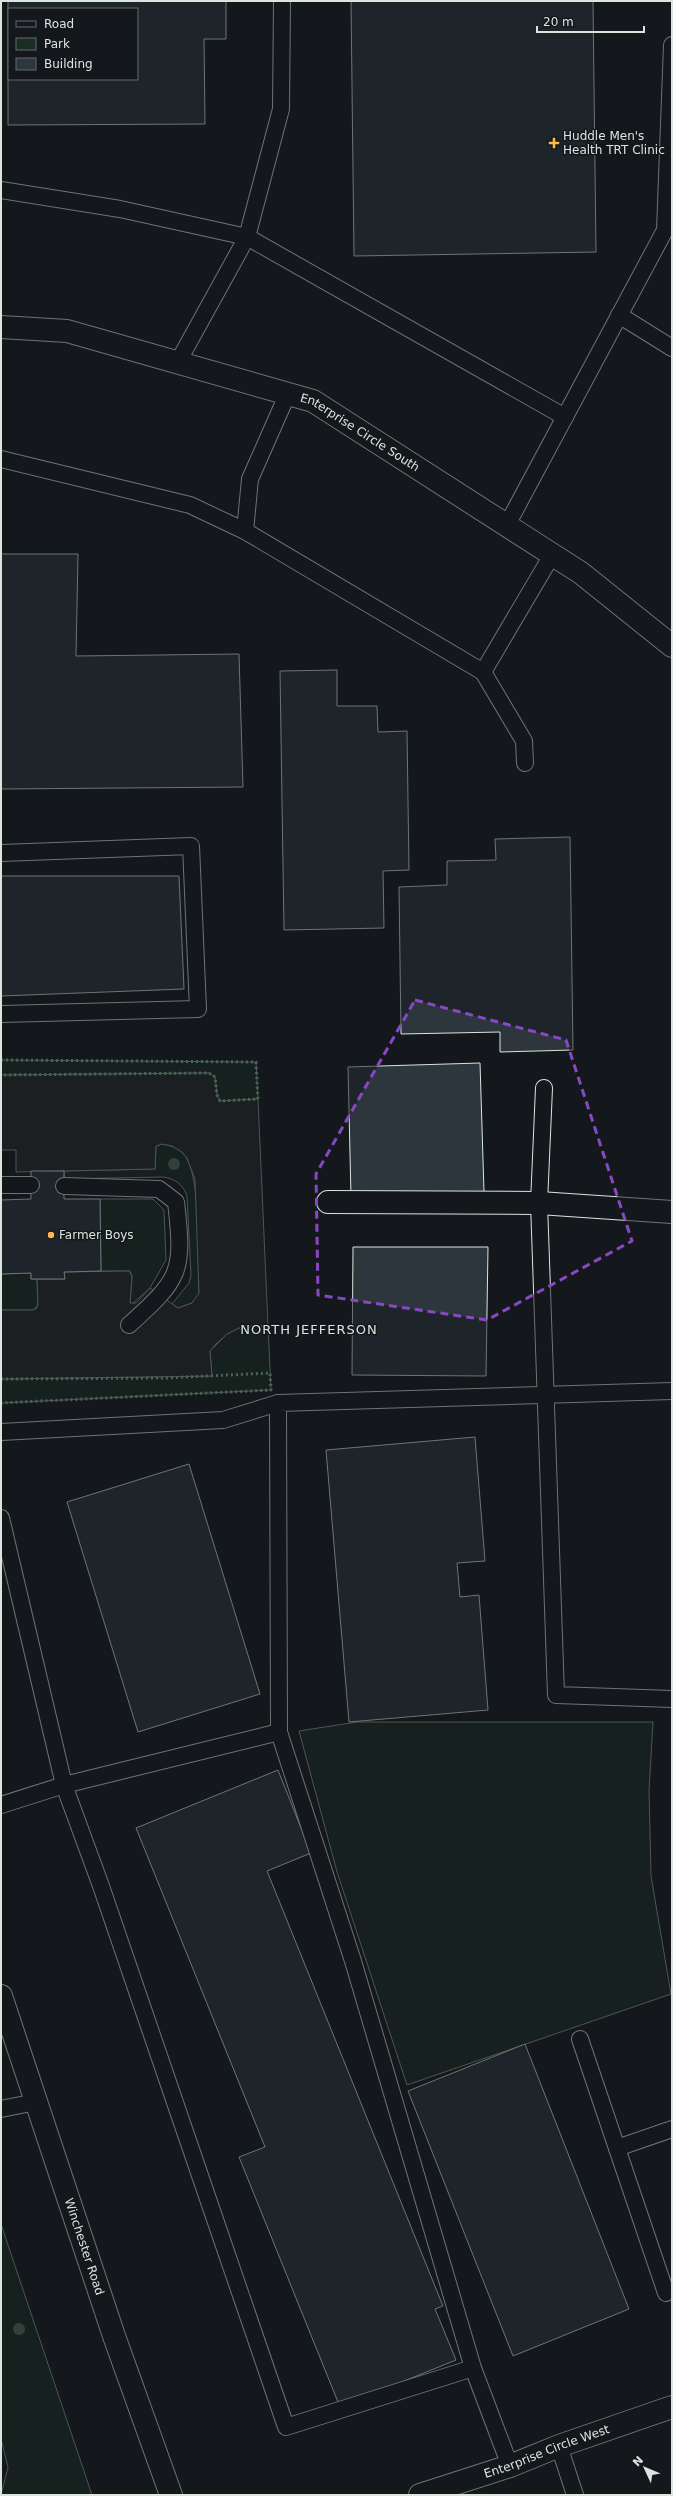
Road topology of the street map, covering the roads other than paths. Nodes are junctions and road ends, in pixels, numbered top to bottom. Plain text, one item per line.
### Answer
1 (282, 1) edge
2 (672, 45) edge
3 (1, 190) edge
4 (247, 237) junction
5 (619, 315) junction
6 (1, 327) edge
7 (672, 348) edge
8 (178, 362) junction
9 (288, 394) junction
10 (565, 417) junction
11 (1, 459) edge
12 (507, 525) junction
13 (245, 531) junction
14 (552, 555) junction
15 (672, 646) edge
16 (483, 672) junction
17 (526, 763) dead end
18 (1, 853) edge
19 (1, 1014) edge
20 (544, 1088) dead end
21 (1, 1185) edge
22 (31, 1185) dead end
23 (64, 1186) dead end
24 (328, 1202) dead end
25 (539, 1204) junction
26 (672, 1212) edge
27 (129, 1325) dead end
28 (672, 1391) edge
29 (545, 1394) junction
30 (278, 1403) junction
31 (1, 1432) edge
32 (1, 1518) edge
33 (672, 1699) edge
34 (279, 1732) junction
35 (64, 1785) junction
36 (1, 1804) edge
37 (1, 1996) edge
38 (580, 2039) dead end
39 (36, 2102) junction
40 (1, 2109) edge
41 (672, 2129) edge
42 (616, 2148) junction
43 (666, 2293) dead end
44 (473, 2368) junction
45 (672, 2407) edge
46 (559, 2446) junction
47 (510, 2466) junction
48 (428, 2494) edge
49 (171, 2495) edge
50 (575, 2495) edge

1 - 4 lane
2 - 5 lane
3 - 4 lane
4 - 8 lane
4 - 10 lane
5 - 7 lane
5 - 10 lane
6 - 8 street, Enterprise Circle South
8 - 9 street, Enterprise Circle South
9 - 12 street, Enterprise Circle South
9 - 13 lane
10 - 12 lane
11 - 13 lane
12 - 14 street, Enterprise Circle South
13 - 16 lane
14 - 15 street, Enterprise Circle South
14 - 16 lane
16 - 17 lane
18 - 19 lane
20 - 25 lane
21 - 22 lane
23 - 27 lane
24 - 25 street
25 - 26 street
25 - 29 lane
28 - 29 lane
29 - 30 lane
29 - 33 lane
30 - 31 lane
30 - 34 lane
32 - 35 lane
34 - 35 lane
34 - 44 lane
35 - 36 lane
35 - 44 lane
37 - 39 street, Winchester Road
38 - 42 lane
39 - 40 lane
39 - 49 street, Winchester Road
41 - 42 lane
42 - 43 lane
44 - 47 lane
45 - 46 street, Enterprise Circle West
46 - 47 street, Enterprise Circle West
46 - 50 lane
47 - 48 street, Enterprise Circle West

